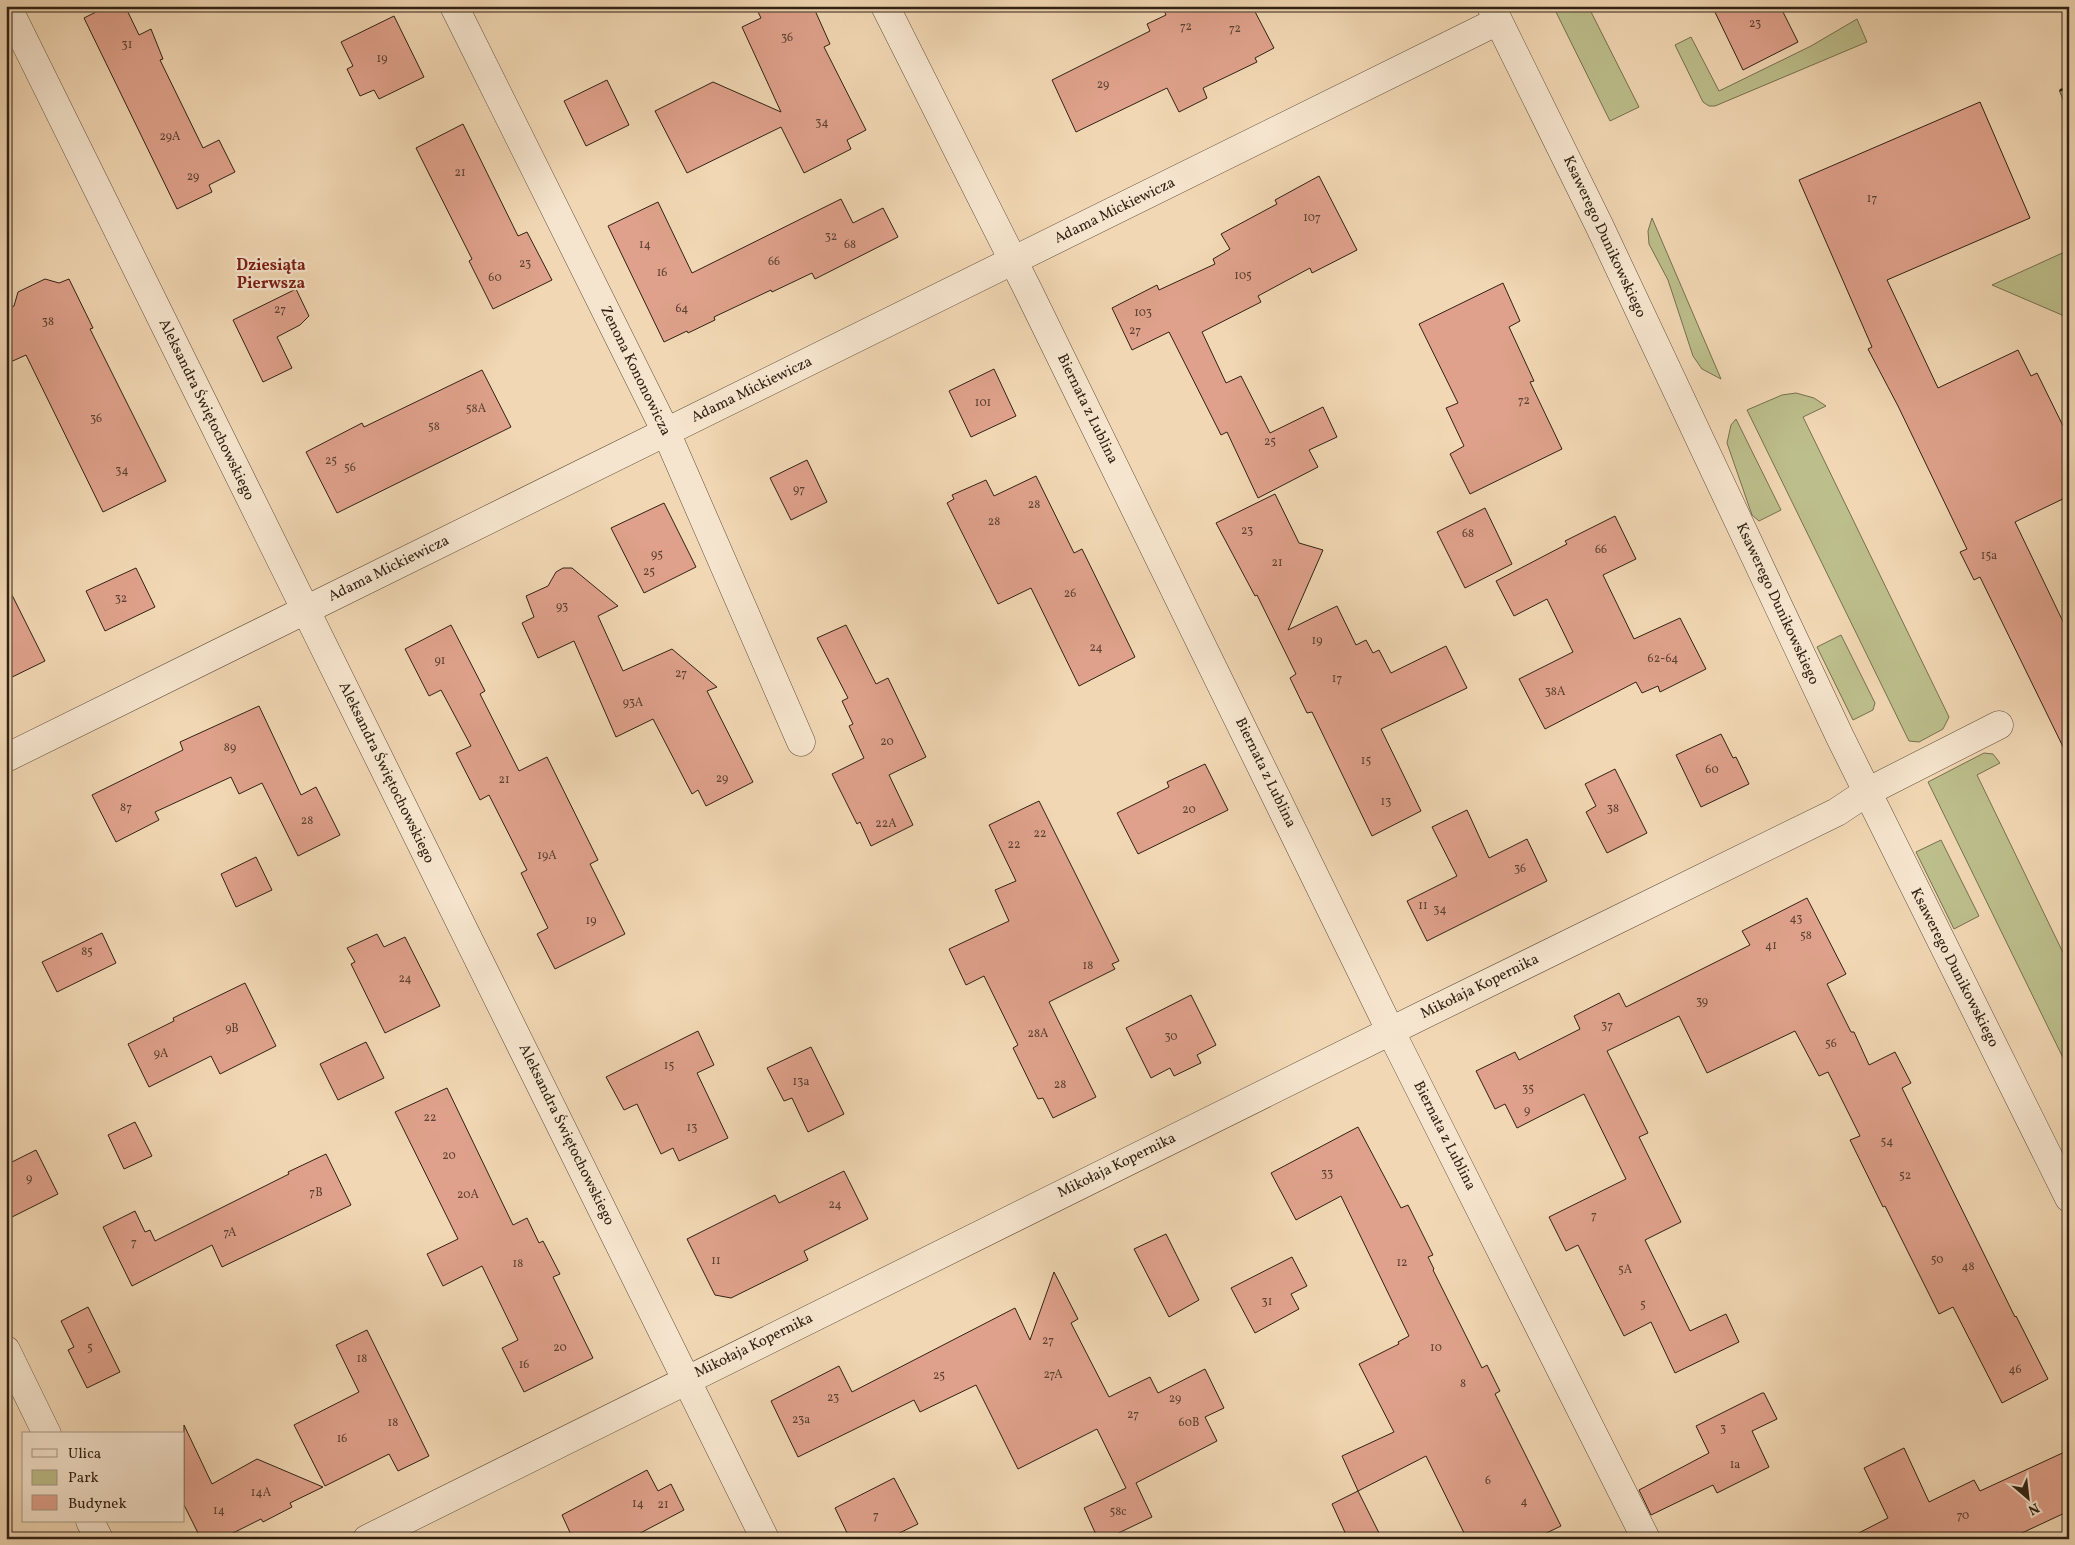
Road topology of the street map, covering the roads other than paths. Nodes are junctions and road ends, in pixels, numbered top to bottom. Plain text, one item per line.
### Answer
1 (7, 6) edge
2 (454, 6) edge
3 (885, 6) edge
4 (1495, 14) edge
5 (1014, 261) junction
6 (666, 432) junction
7 (306, 610) junction
8 (1999, 725) dead end
9 (800, 742) dead end
10 (6, 758) edge
11 (1867, 792) junction
12 (1391, 1032) junction
13 (2069, 1198) edge
14 (6, 1350) edge
15 (687, 1379) junction
16 (46, 1432) edge
17 (90, 1522) edge
18 (99, 1539) edge
19 (367, 1539) edge
20 (765, 1539) edge
21 (1646, 1539) edge

1 - 7 street, Aleksandra Świętochowskiego
2 - 6 street, Zenona Kononowicza
3 - 5 street, Biernata z Lublina
4 - 5 street, Adama Mickiewicza
4 - 11 street, Ksawerego Dunikowskiego
5 - 6 street, Adama Mickiewicza
5 - 12 street, Biernata z Lublina
6 - 7 street, Adama Mickiewicza
6 - 9 street, Zenona Kononowicza
7 - 10 street, Adama Mickiewicza
7 - 15 street, Aleksandra Świętochowskiego
8 - 11 street, Mikołaja Kopernika
11 - 12 street, Mikołaja Kopernika
11 - 13 street, Ksawerego Dunikowskiego
12 - 15 street, Mikołaja Kopernika
12 - 21 street, Biernata z Lublina
14 - 16 street
15 - 19 street, Mikołaja Kopernika
15 - 20 street, Aleksandra Świętochowskiego
17 - 18 street

